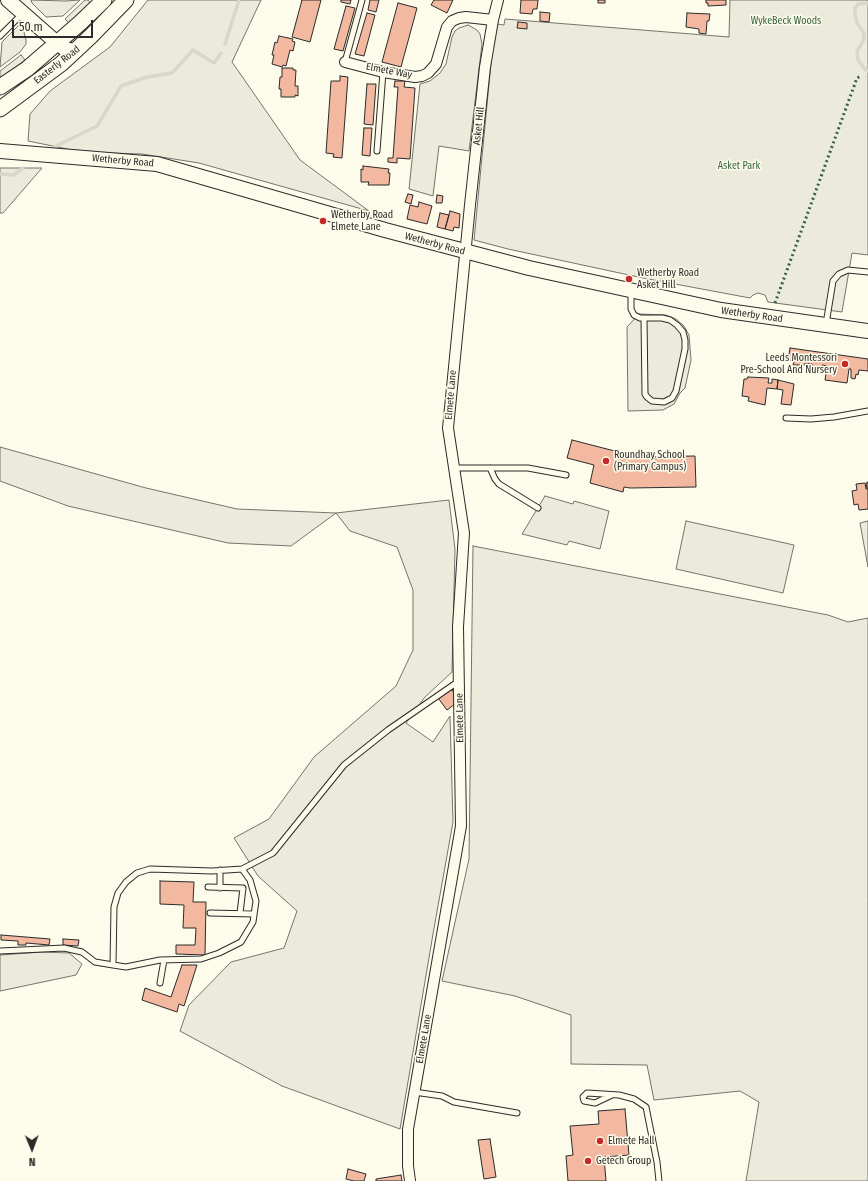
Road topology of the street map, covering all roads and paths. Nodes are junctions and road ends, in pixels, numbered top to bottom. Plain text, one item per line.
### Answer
1 (8, 0) edge
2 (104, 0) edge
3 (126, 0) edge
4 (362, 0) edge
5 (498, 0) edge
6 (22, 13) junction
7 (493, 20) junction
8 (0, 36) edge
9 (57, 43) junction
10 (75, 51) junction
11 (345, 62) joint
12 (52, 70) junction
13 (383, 72) junction
14 (0, 87) edge
15 (0, 109) edge
16 (2, 149) edge
17 (377, 151) dead end
18 (465, 252) junction
19 (868, 272) edge
20 (631, 291) junction
21 (644, 318) junction
22 (826, 326) junction
23 (868, 331) edge
24 (868, 411) edge
25 (786, 418) dead end
26 (454, 468) junction
27 (490, 468) junction
28 (566, 475) dead end
29 (538, 508) dead end
30 (459, 681) junction
31 (242, 869) junction
32 (220, 870) junction
33 (208, 887) dead end
34 (220, 888) junction
35 (210, 913) dead end
36 (240, 914) junction
37 (254, 914) junction
38 (0, 952) edge
39 (164, 960) junction
40 (113, 965) junction
41 (160, 984) dead end
42 (414, 1092) junction
43 (612, 1095) junction
44 (517, 1113) dead end
45 (410, 1181) edge
46 (659, 1181) edge

1 - 6 street
2 - 9 main road, Easterly Road
3 - 10 main road, Easterly Road
4 - 11 lane
5 - 7 street, Asket Hill
6 - 8 lane
6 - 9 street
7 - 13 street, Elmete Way
7 - 18 street, Asket Hill
9 - 10 street
9 - 12 street
9 - 14 main road, Easterly Road
10 - 12 main road, Easterly Road
11 - 13 street, Elmete Way
12 - 15 main road, Easterly Road
13 - 17 lane
16 - 18 street, Wetherby Road
18 - 20 street, Wetherby Road
18 - 26 street, Elmete Lane
19 - 22 lane
20 - 21 lane
20 - 22 street, Wetherby Road
21 - 21 lane
22 - 23 street, Wetherby Road
24 - 25 lane
26 - 27 lane
26 - 30 street, Elmete Lane
27 - 28 lane
27 - 29 lane
30 - 31 lane
30 - 42 street, Elmete Lane
31 - 32 lane
31 - 37 lane
32 - 34 lane
32 - 40 lane
33 - 34 lane
34 - 36 lane
35 - 36 lane
36 - 37 lane
37 - 39 lane
38 - 40 lane
39 - 40 lane
39 - 41 lane
42 - 44 lane
42 - 45 street, Elmete Lane
43 - 43 lane
43 - 46 lane

